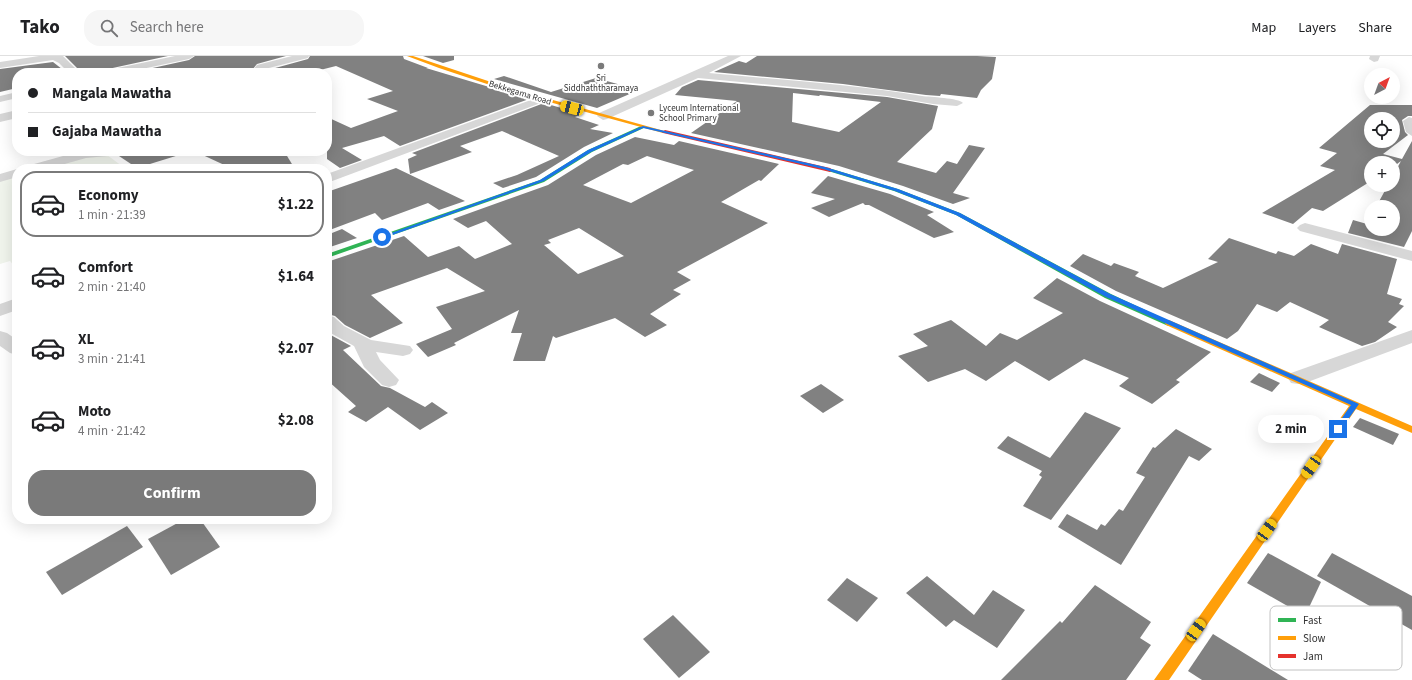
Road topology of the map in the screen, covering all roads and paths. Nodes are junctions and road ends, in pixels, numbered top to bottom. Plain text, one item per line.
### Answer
1 (57, 56) edge
2 (189, 56) edge
3 (304, 56) edge
4 (409, 56) edge
5 (736, 56) edge
6 (0, 65) edge
7 (70, 68) edge
8 (132, 68) edge
9 (260, 68) edge
10 (698, 75) junction
11 (12, 96) edge
12 (542, 99) junction
13 (0, 100) edge
14 (957, 103) dead end
15 (12, 115) edge
16 (603, 116) junction
17 (0, 118) edge
18 (643, 127) junction
19 (78, 156) edge
20 (50, 164) edge
21 (12, 174) edge
22 (332, 177) edge
23 (0, 178) edge
24 (1306, 228) dead end
25 (332, 254) edge
26 (1412, 256) edge
27 (12, 305) edge
28 (0, 311) edge
29 (332, 326) edge
30 (1412, 336) edge
31 (0, 338) edge
32 (362, 343) junction
33 (12, 346) edge
34 (404, 350) dead end
35 (12, 351) edge
36 (0, 355) edge
37 (1298, 378) junction
38 (389, 380) dead end
39 (1355, 404) junction
40 (1412, 430) edge
41 (1160, 680) edge

1 - 6 street
1 - 7 street
2 - 8 street
3 - 9 street
4 - 12 street, Bekkegama Road
5 - 10 street
10 - 14 street
10 - 16 street
11 - 13 street
12 - 16 street, Bekkegama Road
12 - 22 street
15 - 17 street
16 - 18 street, Bekkegama Road
18 - 25 street
18 - 37 street, Bekkegama Road
19 - 20 street
21 - 23 street
24 - 26 street
27 - 28 street
29 - 32 street
30 - 37 street
31 - 33 street
32 - 34 street
32 - 38 street
35 - 36 street
37 - 39 street, Bekkegama Road
39 - 40 street, Bekkegama Road
39 - 41 street

